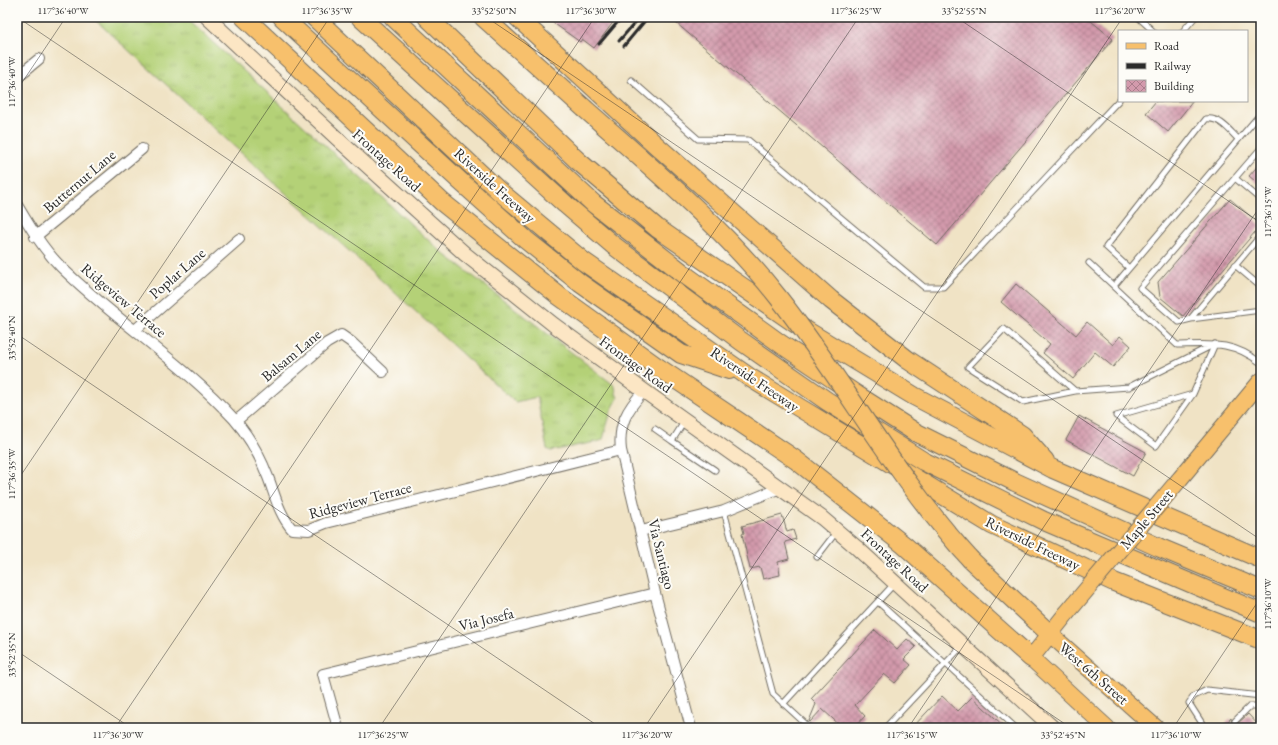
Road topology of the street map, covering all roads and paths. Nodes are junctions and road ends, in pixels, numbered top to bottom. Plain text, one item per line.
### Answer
1 (207, 17) edge
2 (244, 17) edge
3 (282, 17) edge
4 (314, 17) edge
5 (360, 17) edge
6 (392, 17) edge
7 (427, 17) edge
8 (483, 17) edge
9 (518, 17) edge
10 (1138, 17) edge
11 (1195, 17) edge
12 (1152, 30) edge
13 (1184, 30) edge
14 (39, 59) dead end
15 (17, 77) edge
16 (631, 80) dead end
17 (1118, 101) edge
18 (1261, 113) edge
19 (1238, 139) junction
20 (1261, 148) edge
21 (142, 149) dead end
22 (1235, 178) junction
23 (1261, 200) edge
24 (17, 206) edge
25 (1261, 235) edge
26 (36, 237) junction
27 (240, 239) dead end
28 (1256, 242) junction
29 (1261, 246) edge
30 (1088, 263) dead end
31 (1236, 266) junction
32 (1129, 268) junction
33 (1114, 286) junction
34 (1261, 287) edge
35 (1261, 310) edge
36 (1191, 318) junction
37 (135, 330) junction
38 (1214, 344) junction
39 (1261, 363) edge
40 (383, 372) dead end
41 (749, 377) junction
42 (1261, 381) edge
43 (644, 391) junction
44 (1075, 391) junction
45 (1193, 394) junction
46 (236, 421) junction
47 (685, 421) junction
48 (655, 429) dead end
49 (672, 441) junction
50 (621, 450) junction
51 (1053, 469) junction
52 (715, 470) dead end
53 (780, 488) junction
54 (724, 511) junction
55 (837, 530) junction
56 (641, 531) junction
57 (817, 557) dead end
58 (1261, 558) edge
59 (895, 583) junction
60 (1261, 590) edge
61 (655, 593) junction
62 (878, 602) junction
63 (1261, 613) edge
64 (1050, 634) junction
65 (1261, 640) edge
66 (962, 645) junction
67 (1031, 658) junction
68 (946, 662) junction
69 (1261, 696) edge
70 (783, 704) junction
71 (1261, 708) edge
72 (1235, 721) dead end
73 (338, 728) edge
74 (691, 728) edge
75 (810, 728) edge
76 (885, 728) edge
77 (1016, 728) edge
78 (1053, 728) edge
79 (1107, 728) edge
80 (1156, 728) edge
81 (1205, 728) edge

1 - 43 main road, Frontage Road
2 - 67 highway
3 - 41 highway
4 - 41 highway, Riverside Freeway
5 - 63 highway
6 - 60 highway
7 - 51 highway
8 - 64 highway, bridge
9 - 51 highway
10 - 12 lane
11 - 13 lane
14 - 15 street
16 - 17 lane
18 - 19 lane
19 - 32 lane
19 - 32 lane
20 - 22 lane
21 - 26 street, Butternut Lane
22 - 23 lane
22 - 36 lane
24 - 26 street, Ridgeview Terrace
25 - 28 lane
26 - 37 street, Ridgeview Terrace
27 - 37 street, Poplar Lane
28 - 29 lane
28 - 31 lane
30 - 33 lane
31 - 34 lane
31 - 36 lane
32 - 33 lane
33 - 38 lane
35 - 36 lane
37 - 46 street, Ridgeview Terrace
38 - 39 lane
38 - 44 lane
38 - 45 lane
40 - 46 street, Balsam Lane
41 - 65 highway, Riverside Freeway
42 - 64 main road, Maple Street, bridge
43 - 47 main road, Frontage Road
43 - 50 street, Via Santiago
44 - 44 lane
45 - 45 lane
46 - 50 street, Ridgeview Terrace
47 - 49 lane
47 - 53 main road, Frontage Road
48 - 49 lane
49 - 52 lane
50 - 56 street, Via Santiago
51 - 58 highway
53 - 54 street
53 - 55 main road, Frontage Road
54 - 56 street
54 - 70 lane
55 - 57 lane
55 - 59 main road, Frontage Road
56 - 61 street, Via Santiago
59 - 62 lane
59 - 66 main road, Frontage Road
61 - 73 street, Via Josefa
61 - 74 street, Via Santiago
62 - 68 lane
62 - 70 lane
64 - 67 main road, Maple Street
64 - 80 main road, West 6th Street
66 - 68 lane
66 - 78 main road, Frontage Road
67 - 79 main road, West 6th Street
68 - 76 lane
68 - 77 lane
69 - 81 lane
70 - 75 lane
71 - 72 lane

